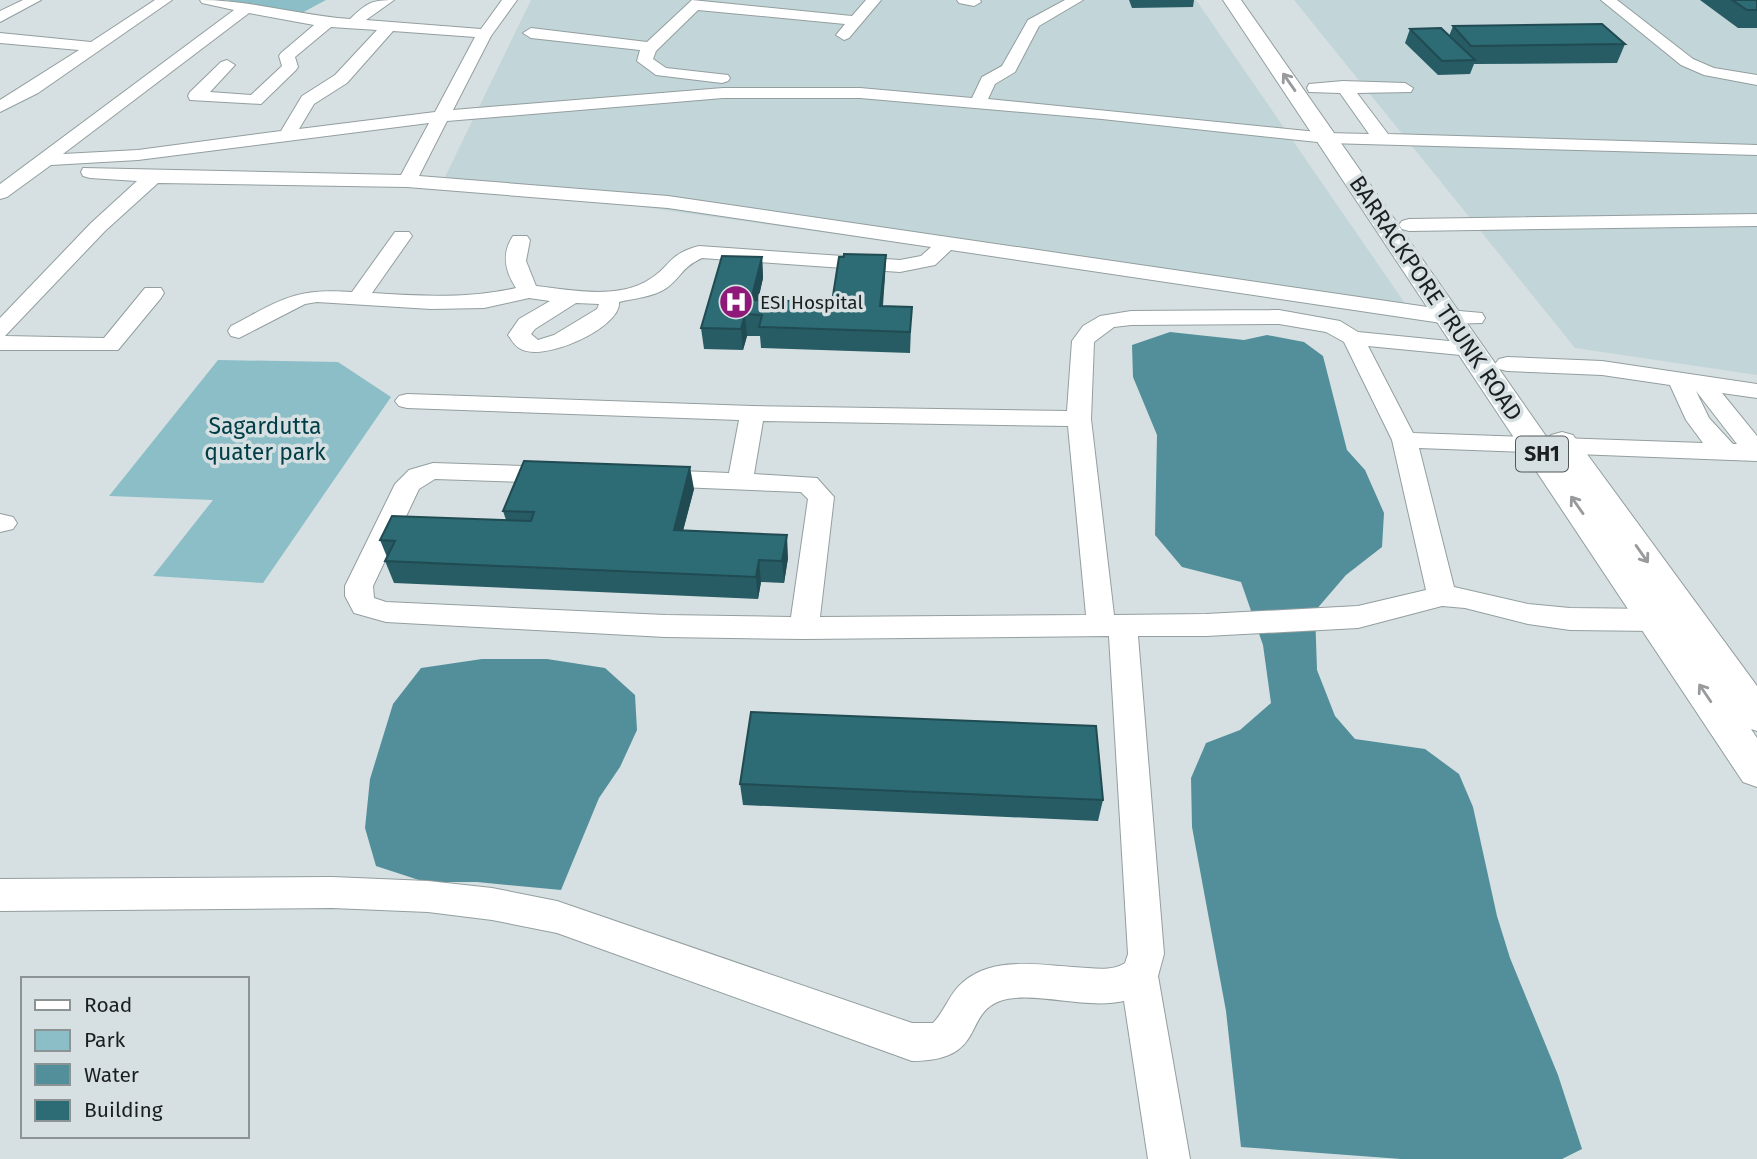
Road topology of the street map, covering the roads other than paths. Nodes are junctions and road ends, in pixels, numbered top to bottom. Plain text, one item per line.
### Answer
1 (34, 0) edge
2 (165, 0) edge
3 (207, 0) edge
4 (387, 0) edge
5 (510, 0) edge
6 (874, 0) edge
7 (1076, 0) edge
8 (1232, 0) edge
9 (1252, 0) edge
10 (1608, 0) edge
11 (698, 2) edge
12 (244, 9) junction
13 (0, 17) edge
14 (856, 21) junction
15 (327, 22) junction
16 (353, 24) junction
17 (388, 27) junction
18 (531, 33) dead end
19 (484, 35) junction
20 (844, 36) dead end
21 (0, 38) edge
22 (93, 47) junction
23 (651, 47) junction
24 (226, 65) dead end
25 (757, 80) dead end
26 (1757, 80) edge
27 (1343, 86) junction
28 (1315, 88) junction
29 (1405, 88) dead end
30 (978, 102) junction
31 (0, 107) edge
32 (439, 117) junction
33 (288, 136) junction
34 (1338, 138) junction
35 (1382, 139) junction
36 (1757, 150) edge
37 (38, 164) junction
38 (11, 166) dead end
39 (153, 177) junction
40 (407, 181) junction
41 (0, 192) edge
42 (1757, 220) edge
43 (1409, 225) junction
44 (402, 236) dead end
45 (520, 240) dead end
46 (945, 244) junction
47 (529, 292) junction
48 (153, 293) dead end
49 (572, 297) junction
50 (358, 298) junction
51 (606, 298) junction
52 (1461, 317) junction
53 (2, 330) edge
54 (239, 331) dead end
55 (1353, 338) junction
56 (1471, 349) junction
57 (1507, 364) junction
58 (1691, 381) junction
59 (1757, 391) edge
60 (407, 401) dead end
61 (752, 413) junction
62 (1079, 419) junction
63 (1404, 440) junction
64 (1551, 447) junction
65 (1727, 453) junction
66 (1757, 453) edge
67 (586, 476) edge
68 (628, 477) edge
69 (740, 481) junction
70 (1442, 596) junction
71 (1656, 620) junction
72 (1112, 625) junction
73 (804, 628) junction
74 (1749, 728) edge
75 (1757, 770) edge
76 (0, 895) edge
77 (1139, 975) junction
78 (1169, 1159) edge

1 - 13 street
2 - 22 street
3 - 12 street
4 - 16 street
5 - 19 street
6 - 14 street
7 - 30 street
34 -> 8 main road, BARRACKPORE TRUNK ROAD / SH1
9 - 28 main road, BARRACKPORE TRUNK ROAD / SH1
10 - 26 street
11 - 14 street
11 - 23 street
12 - 15 street
12 - 37 street
14 - 20 street
15 - 16 street
15 - 24 street
16 - 17 street
17 - 19 street
17 - 33 street
18 - 23 street
19 - 32 street
21 - 22 street
22 - 31 street
23 - 25 street
27 - 28 street
27 - 29 street
27 - 35 street
28 - 34 main road, BARRACKPORE TRUNK ROAD / SH1
30 - 32 street
30 - 34 street
32 - 33 street
32 - 40 street
33 - 37 street
34 - 35 street
34 - 43 main road, BARRACKPORE TRUNK ROAD / SH1
34 - 52 main road, BARRACKPORE TRUNK ROAD / SH1
35 - 36 street
37 - 38 street
37 - 39 street
37 - 41 street
39 - 40 street
39 - 53 street
40 - 46 street
42 - 43 street
43 - 52 main road, BARRACKPORE TRUNK ROAD / SH1
44 - 50 street
45 - 47 street
46 - 51 street
46 - 52 street
47 - 49 street
47 - 50 street
48 - 53 street
49 - 51 street
49 - 51 street
50 - 54 street
52 - 56 main road, BARRACKPORE TRUNK ROAD / SH1
52 - 57 main road, BARRACKPORE TRUNK ROAD / SH1
55 - 56 street
55 - 62 street
55 - 63 street
56 - 64 main road, BARRACKPORE TRUNK ROAD / SH1
57 - 58 street
57 - 64 main road, BARRACKPORE TRUNK ROAD / SH1
58 - 59 street
58 - 65 street
58 - 66 street
60 - 61 street
61 - 62 street
61 - 69 street
62 - 72 street
63 - 64 street
63 - 70 street
64 - 65 street
71 -> 64 main road, BARRACKPORE TRUNK ROAD / SH1
64 -> 74 main road, BARRACKPORE TRUNK ROAD / SH1
65 - 66 street
67 - 73 street
68 - 69 street
69 - 73 street
70 - 71 street
70 - 72 street
74 -> 71 main road, BARRACKPORE TRUNK ROAD / SH1
72 - 73 street
72 - 77 street
74 - 75 main road, BARRACKPORE TRUNK ROAD / SH1
76 - 77 street
77 - 78 street

